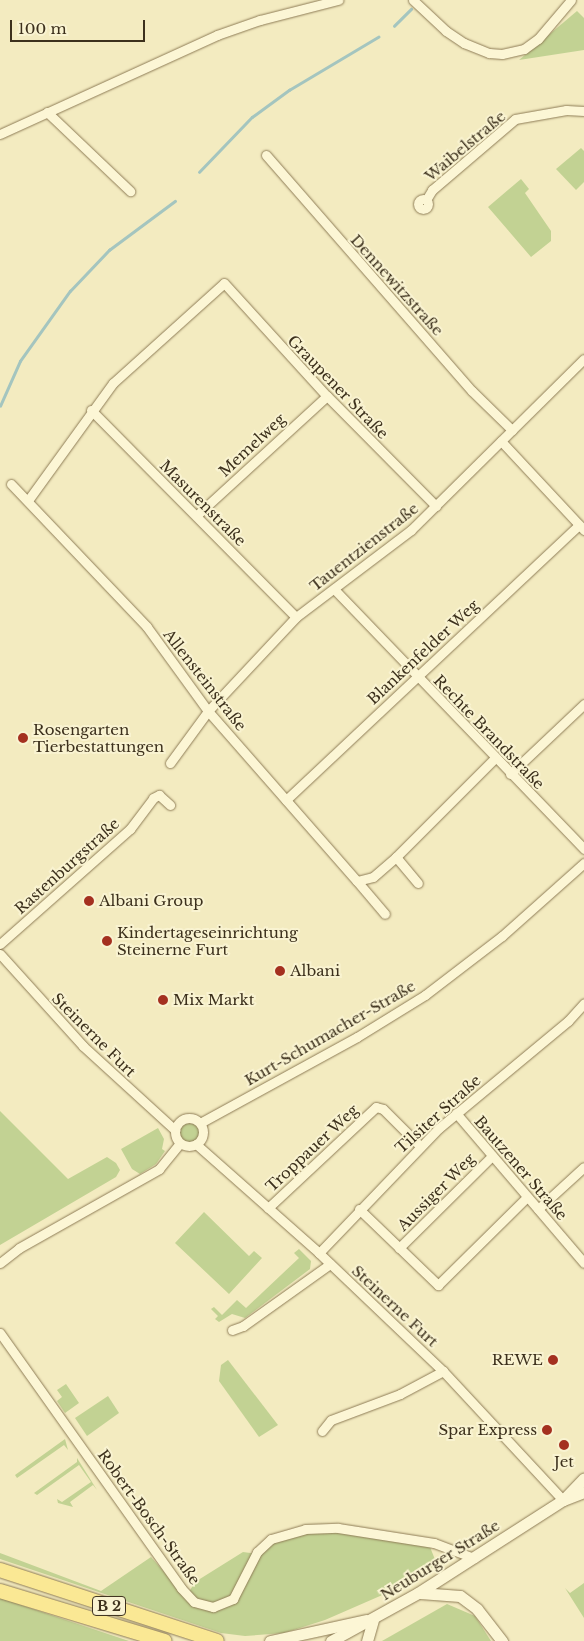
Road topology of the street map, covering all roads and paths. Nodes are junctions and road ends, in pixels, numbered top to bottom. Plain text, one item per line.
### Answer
1 (338, 0) edge
2 (413, 0) edge
3 (571, 0) edge
4 (584, 111) edge
5 (47, 112) junction
6 (0, 134) edge
7 (266, 155) dead end
8 (130, 192) dead end
9 (426, 200) dead end
10 (584, 358) edge
11 (327, 396) junction
12 (91, 410) junction
13 (512, 430) junction
14 (501, 441) junction
15 (11, 484) dead end
16 (29, 499) junction
17 (436, 506) junction
18 (197, 515) junction
19 (582, 528) edge
20 (334, 590) junction
21 (296, 617) junction
22 (416, 676) junction
23 (584, 704) edge
24 (208, 711) junction
25 (495, 758) junction
26 (170, 763) dead end
27 (510, 774) junction
28 (286, 800) junction
29 (170, 805) dead end
30 (584, 849) edge
31 (396, 857) junction
32 (584, 863) edge
33 (357, 881) junction
34 (418, 883) dead end
35 (385, 914) dead end
36 (0, 944) edge
37 (0, 954) edge
38 (584, 1004) edge
39 (456, 1113) junction
40 (200, 1123) junction
41 (175, 1130) junction
42 (180, 1143) junction
43 (196, 1144) junction
44 (420, 1146) junction
45 (492, 1156) junction
46 (584, 1167) edge
47 (527, 1197) junction
48 (268, 1208) junction
49 (359, 1209) junction
50 (538, 1209) junction
51 (399, 1248) junction
52 (319, 1253) junction
53 (584, 1262) edge
54 (0, 1264) edge
55 (330, 1264) junction
56 (232, 1330) dead end
57 (0, 1333) edge
58 (443, 1371) junction
59 (322, 1431) dead end
60 (584, 1478) edge
61 (584, 1492) edge
62 (563, 1500) junction
63 (474, 1558) junction
64 (0, 1570) edge
65 (0, 1591) edge
66 (418, 1593) junction
67 (373, 1620) junction
68 (159, 1640) edge
69 (217, 1641) edge
70 (270, 1641) edge
71 (331, 1641) edge
72 (367, 1641) edge
73 (502, 1641) edge

1 - 5 street
2 - 3 street
4 - 9 street, Waibelstraße
5 - 6 street
5 - 8 street
7 - 13 street, Dennewitzstraße
10 - 13 street, Tauentzienstraße
11 - 12 street, Graupener Straße
11 - 17 street, Graupener Straße
11 - 18 street, Memelweg
12 - 16 street
12 - 18 street, Masurenstraße
13 - 14 street, Tauentzienstraße
14 - 17 street, Tauentzienstraße
14 - 19 street
15 - 16 street, Allensteinstraße
16 - 24 street, Allensteinstraße
17 - 20 street, Tauentzienstraße
18 - 21 street, Masurenstraße
19 - 22 street, Blankenfelder Weg
20 - 21 street, Tauentzienstraße
20 - 22 street, Rechte Brandstraße
21 - 24 street, Tauentzienstraße
22 - 25 street, Rechte Brandstraße
22 - 28 street, Blankenfelder Weg
23 - 27 street
24 - 26 street, Tauentzienstraße
24 - 28 street, Allensteinstraße
25 - 27 street, Rechte Brandstraße
25 - 31 street
27 - 30 street, Rechte Brandstraße
28 - 33 street, Allensteinstraße
29 - 36 street, Rastenburgstraße
31 - 33 street
31 - 34 street
32 - 40 street, Kurt-Schumacher-Straße
33 - 35 street, Allensteinstraße
37 - 41 street, Steinerne Furt
38 - 39 street, Tilsiter Straße
39 - 44 street, Tilsiter Straße
39 - 45 street, Bautzener Straße
40 - 41 street
40 - 43 street
41 - 42 street, Steinerne Furt
42 - 43 street
42 - 54 street
43 - 48 street, Steinerne Furt
44 - 48 street, Troppauer Weg
44 - 49 street, Tilsiter Straße
45 - 47 street, Bautzener Straße
45 - 51 street, Aussiger Weg
46 - 50 street
47 - 50 street, Bautzener Straße
47 - 51 street
48 - 52 street, Steinerne Furt
49 - 51 street
49 - 52 street, Tilsiter Straße
50 - 53 street, Bautzener Straße
52 - 55 street, Steinerne Furt
55 - 56 street
55 - 58 street, Steinerne Furt
57 - 63 street, Robert-Bosch-Straße
58 - 59 street
58 - 62 street, Steinerne Furt
60 - 62 street, Neuburger Straße
61 - 62 street, Neuburger Straße
62 - 63 street, Neuburger Straße
63 - 66 street, Neuburger Straße
64 - 69 main road, B 2
65 - 68 main road, B 2
66 - 67 street, Neuburger Straße
66 - 73 street
67 - 70 street
67 - 71 street, Neuburger Straße
67 - 72 street

